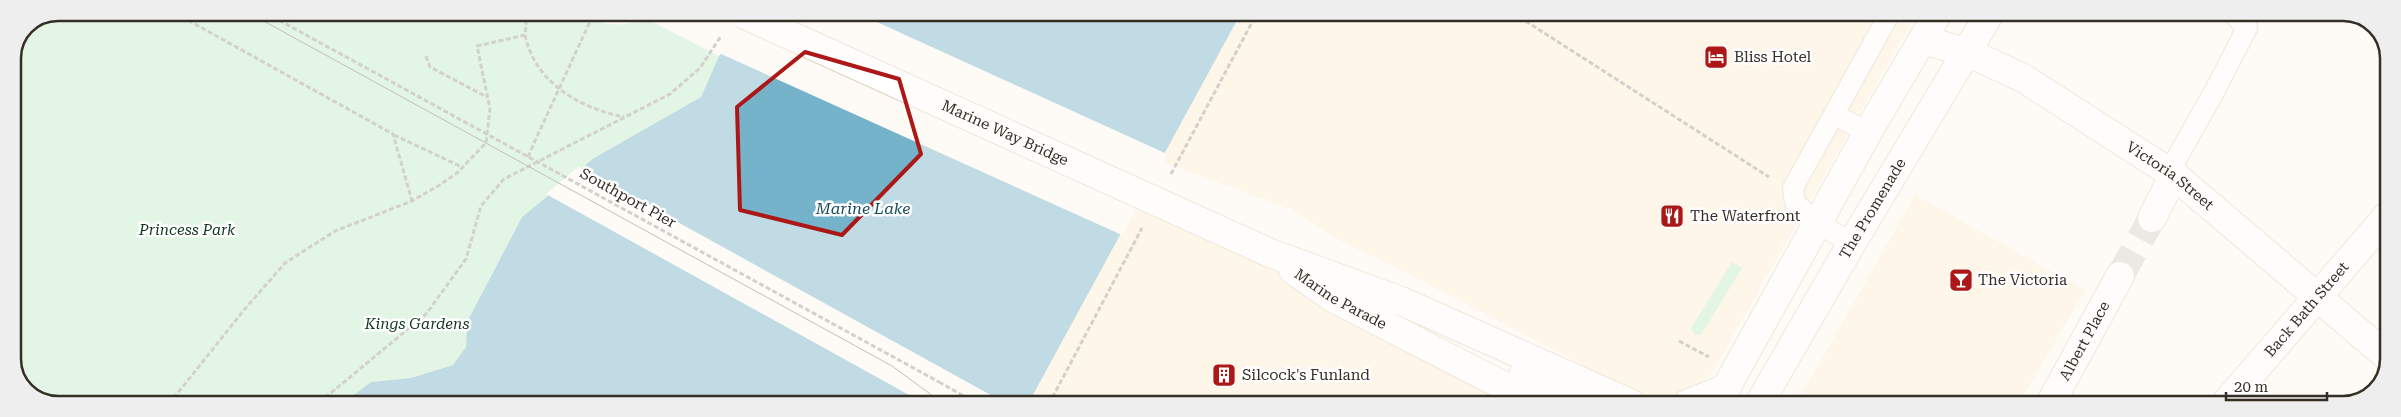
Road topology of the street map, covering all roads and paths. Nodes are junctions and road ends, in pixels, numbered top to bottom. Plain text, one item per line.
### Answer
1 (191, 21) edge
2 (282, 21) edge
3 (526, 21) edge
4 (590, 21) edge
5 (733, 21) edge
6 (1526, 22) edge
7 (1885, 22) edge
8 (1933, 22) edge
9 (1985, 22) edge
10 (2241, 22) edge
11 (525, 35) junction
12 (1922, 40) junction
13 (1967, 52) junction
14 (426, 56) dead end
15 (487, 97) junction
16 (1835, 115) junction
17 (624, 117) junction
18 (1868, 132) junction
19 (393, 134) junction
20 (528, 157) junction
21 (462, 167) junction
22 (2171, 173) junction
23 (1793, 188) junction
24 (412, 201) junction
25 (2152, 218) tunnel mouth
26 (1817, 223) junction
27 (2379, 225) edge
28 (1852, 242) junction
29 (1270, 253) junction
30 (2120, 276) tunnel mouth
31 (2318, 296) junction
32 (1401, 301) junction
33 (1678, 341) dead end
34 (2379, 349) edge
35 (1713, 360) dead end
36 (176, 395) edge
37 (327, 395) edge
38 (962, 395) edge
39 (1523, 396) edge
40 (1566, 396) edge
41 (1613, 396) edge
42 (1722, 396) edge
43 (1763, 396) edge
44 (2054, 396) edge
45 (2232, 396) edge

1 - 19 path
2 - 20 path, Southport Pier, bridge
3 - 11 path
4 - 20 path, bridge
5 - 17 path
5 - 29 street, Marine Way Bridge, bridge
6 - 23 path
7 - 16 lane
8 - 12 street
9 - 13 street, The Promenade
10 - 22 lane
11 - 15 path
11 - 17 path
12 - 13 street, Victoria Street
12 - 18 street
13 - 22 street, Victoria Street
13 - 28 street, The Promenade
14 - 15 path
15 - 21 path
16 - 18 lane
16 - 23 lane
17 - 37 path
18 - 26 street
19 - 21 path
19 - 24 path
20 - 38 path, Southport Pier, bridge
21 - 24 path
22 - 25 street
22 - 31 street, Victoria Street
23 - 26 lane
24 - 36 path
26 - 28 lane
26 - 42 street
27 - 31 street, Back Bath Street
28 - 43 street, The Promenade
29 - 32 street, Marine Parade
29 - 39 street, Marine Parade
30 - 44 street, Albert Place
31 - 34 street, Victoria Street
31 - 45 street, Back Bath Street
32 - 40 street, Marine Parade
32 - 41 street, Marine Parade
33 - 35 path

